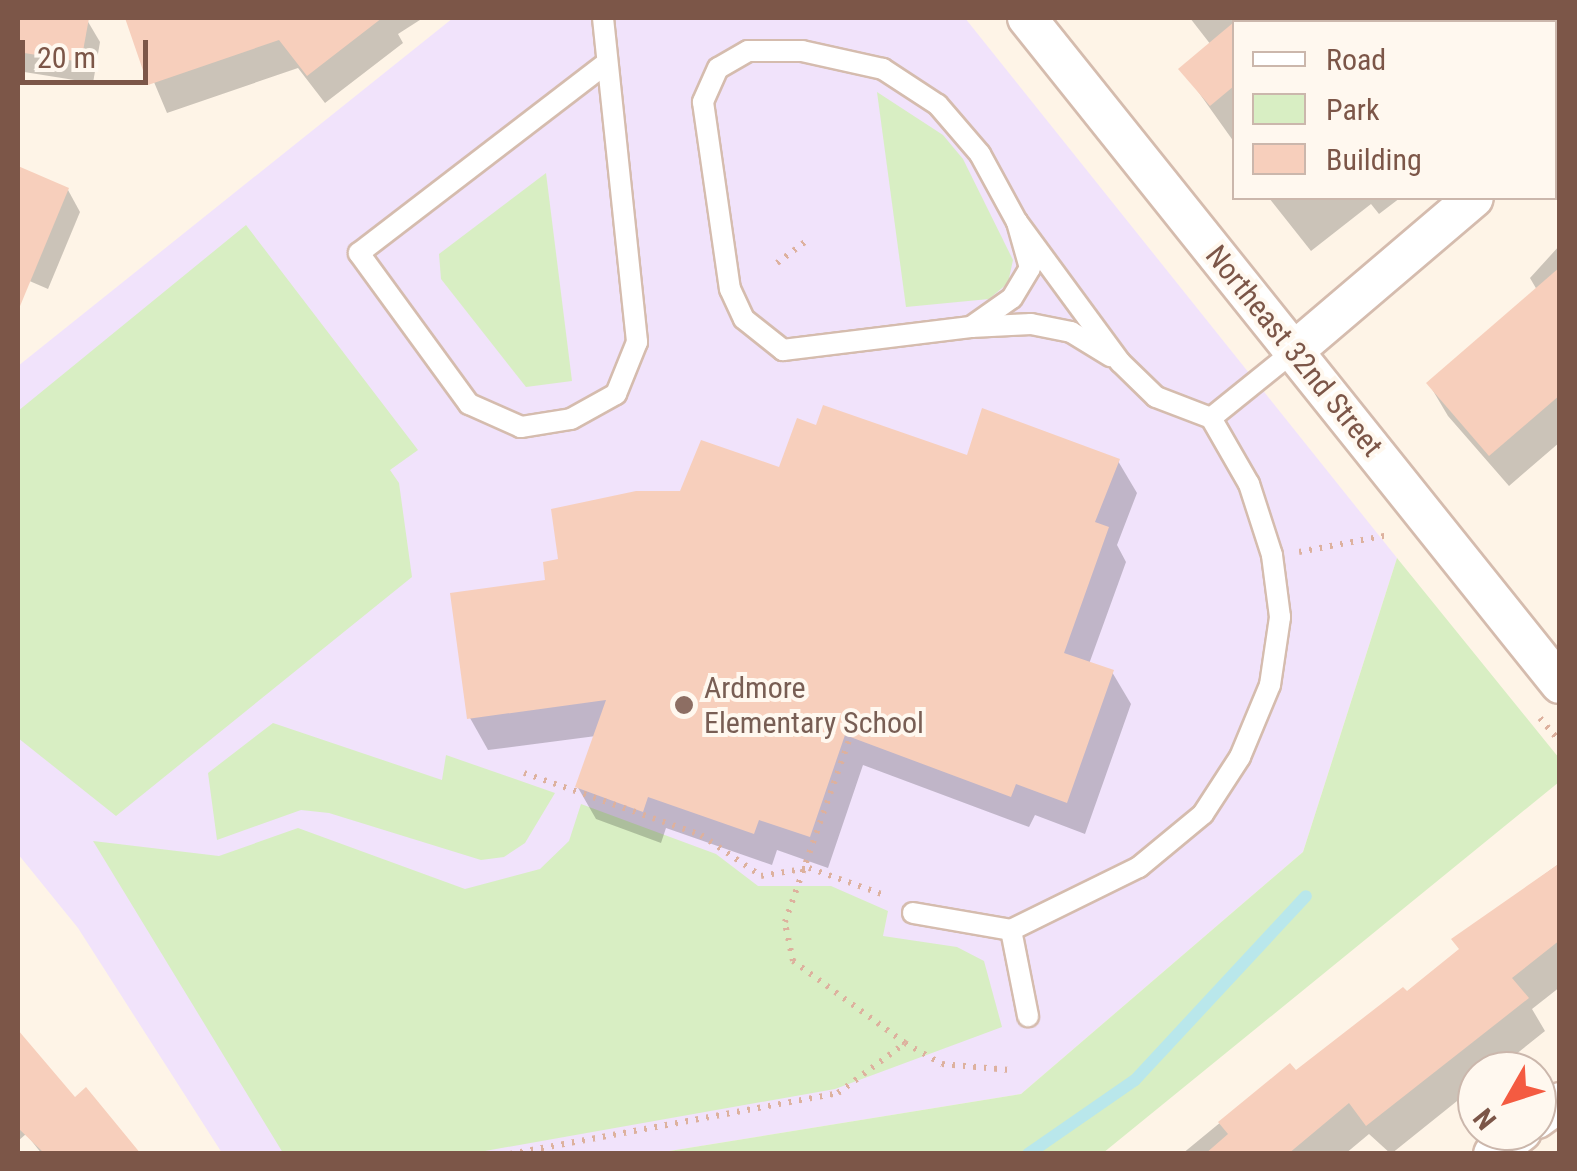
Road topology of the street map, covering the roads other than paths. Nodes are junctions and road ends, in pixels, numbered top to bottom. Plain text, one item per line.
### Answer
1 (603, 18) edge
2 (1028, 18) edge
3 (603, 66) junction
4 (1472, 200) edge
5 (1017, 222) junction
6 (971, 328) junction
7 (1294, 352) junction
8 (1120, 362) junction
9 (1210, 418) junction
10 (1560, 684) edge
11 (913, 913) road end
12 (1012, 930) junction
13 (1028, 1016) dead end

1 - 3 lane
2 - 7 street, Northeast 32nd Street
3 - 3 lane
4 - 7 street
5 - 6 lane
5 - 6 lane
5 - 8 lane
6 - 8 lane
7 - 9 lane
7 - 10 street, Northeast 32nd Street
8 - 9 lane
9 - 12 lane
11 - 12 lane
12 - 13 lane

